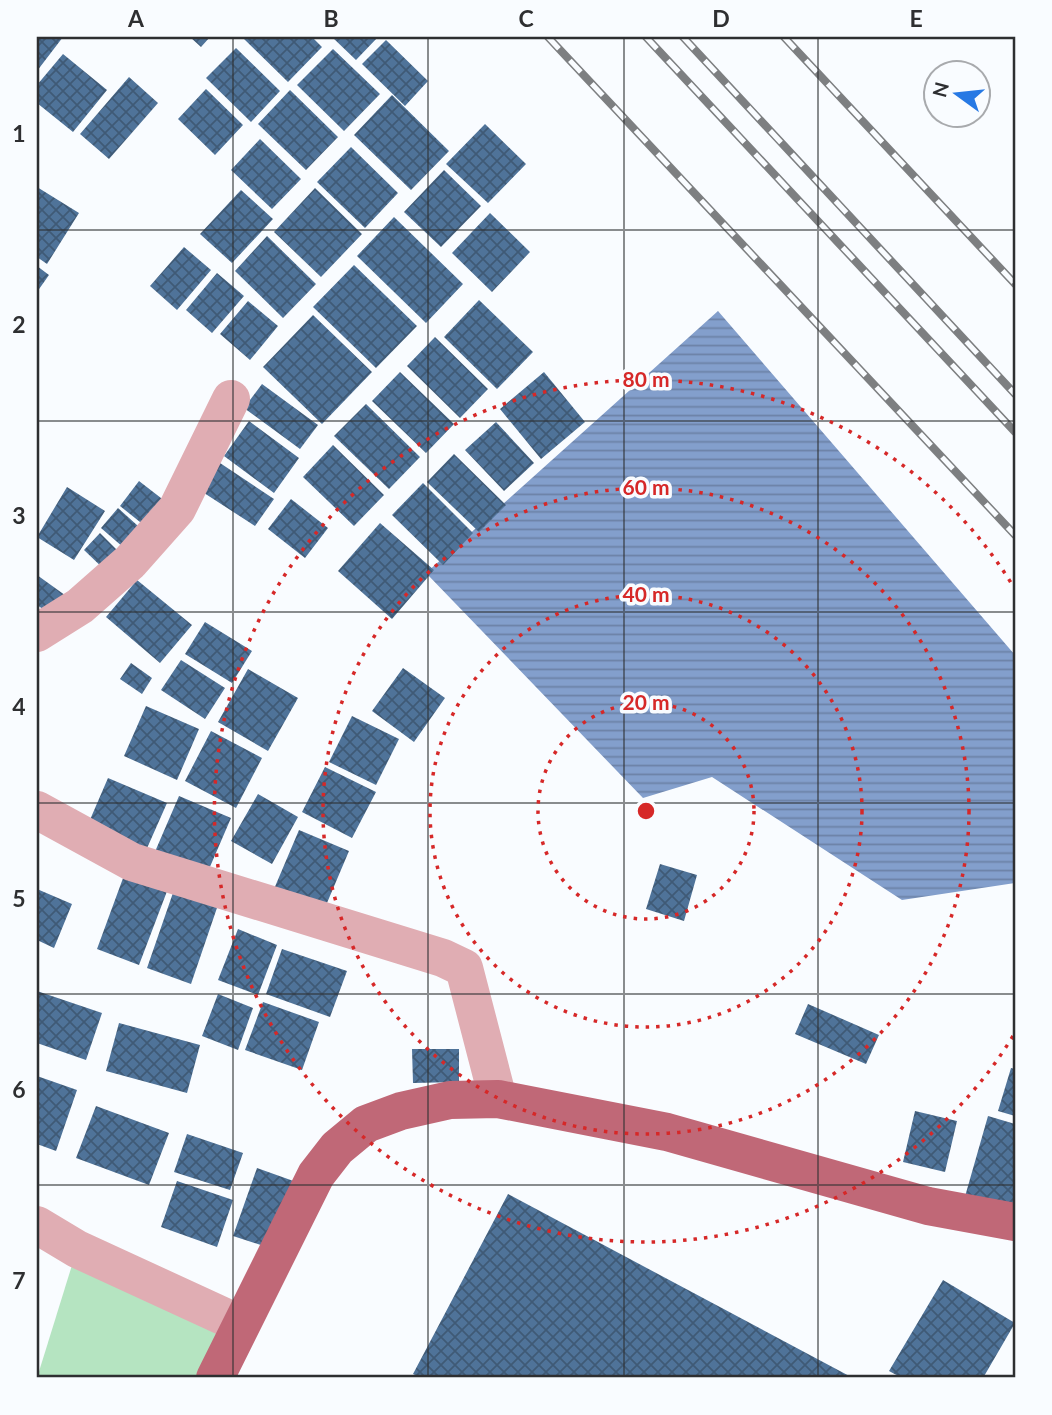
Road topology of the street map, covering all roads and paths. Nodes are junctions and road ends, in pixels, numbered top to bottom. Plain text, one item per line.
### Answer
1 (230, 399) dead end
2 (37, 633) edge
3 (37, 810) edge
4 (498, 1099) junction
5 (1015, 1222) edge
6 (37, 1225) edge
7 (240, 1324) junction
8 (215, 1378) edge

1 - 2 street
3 - 4 street
4 - 5 main road
4 - 7 main road
6 - 7 street
7 - 8 main road

